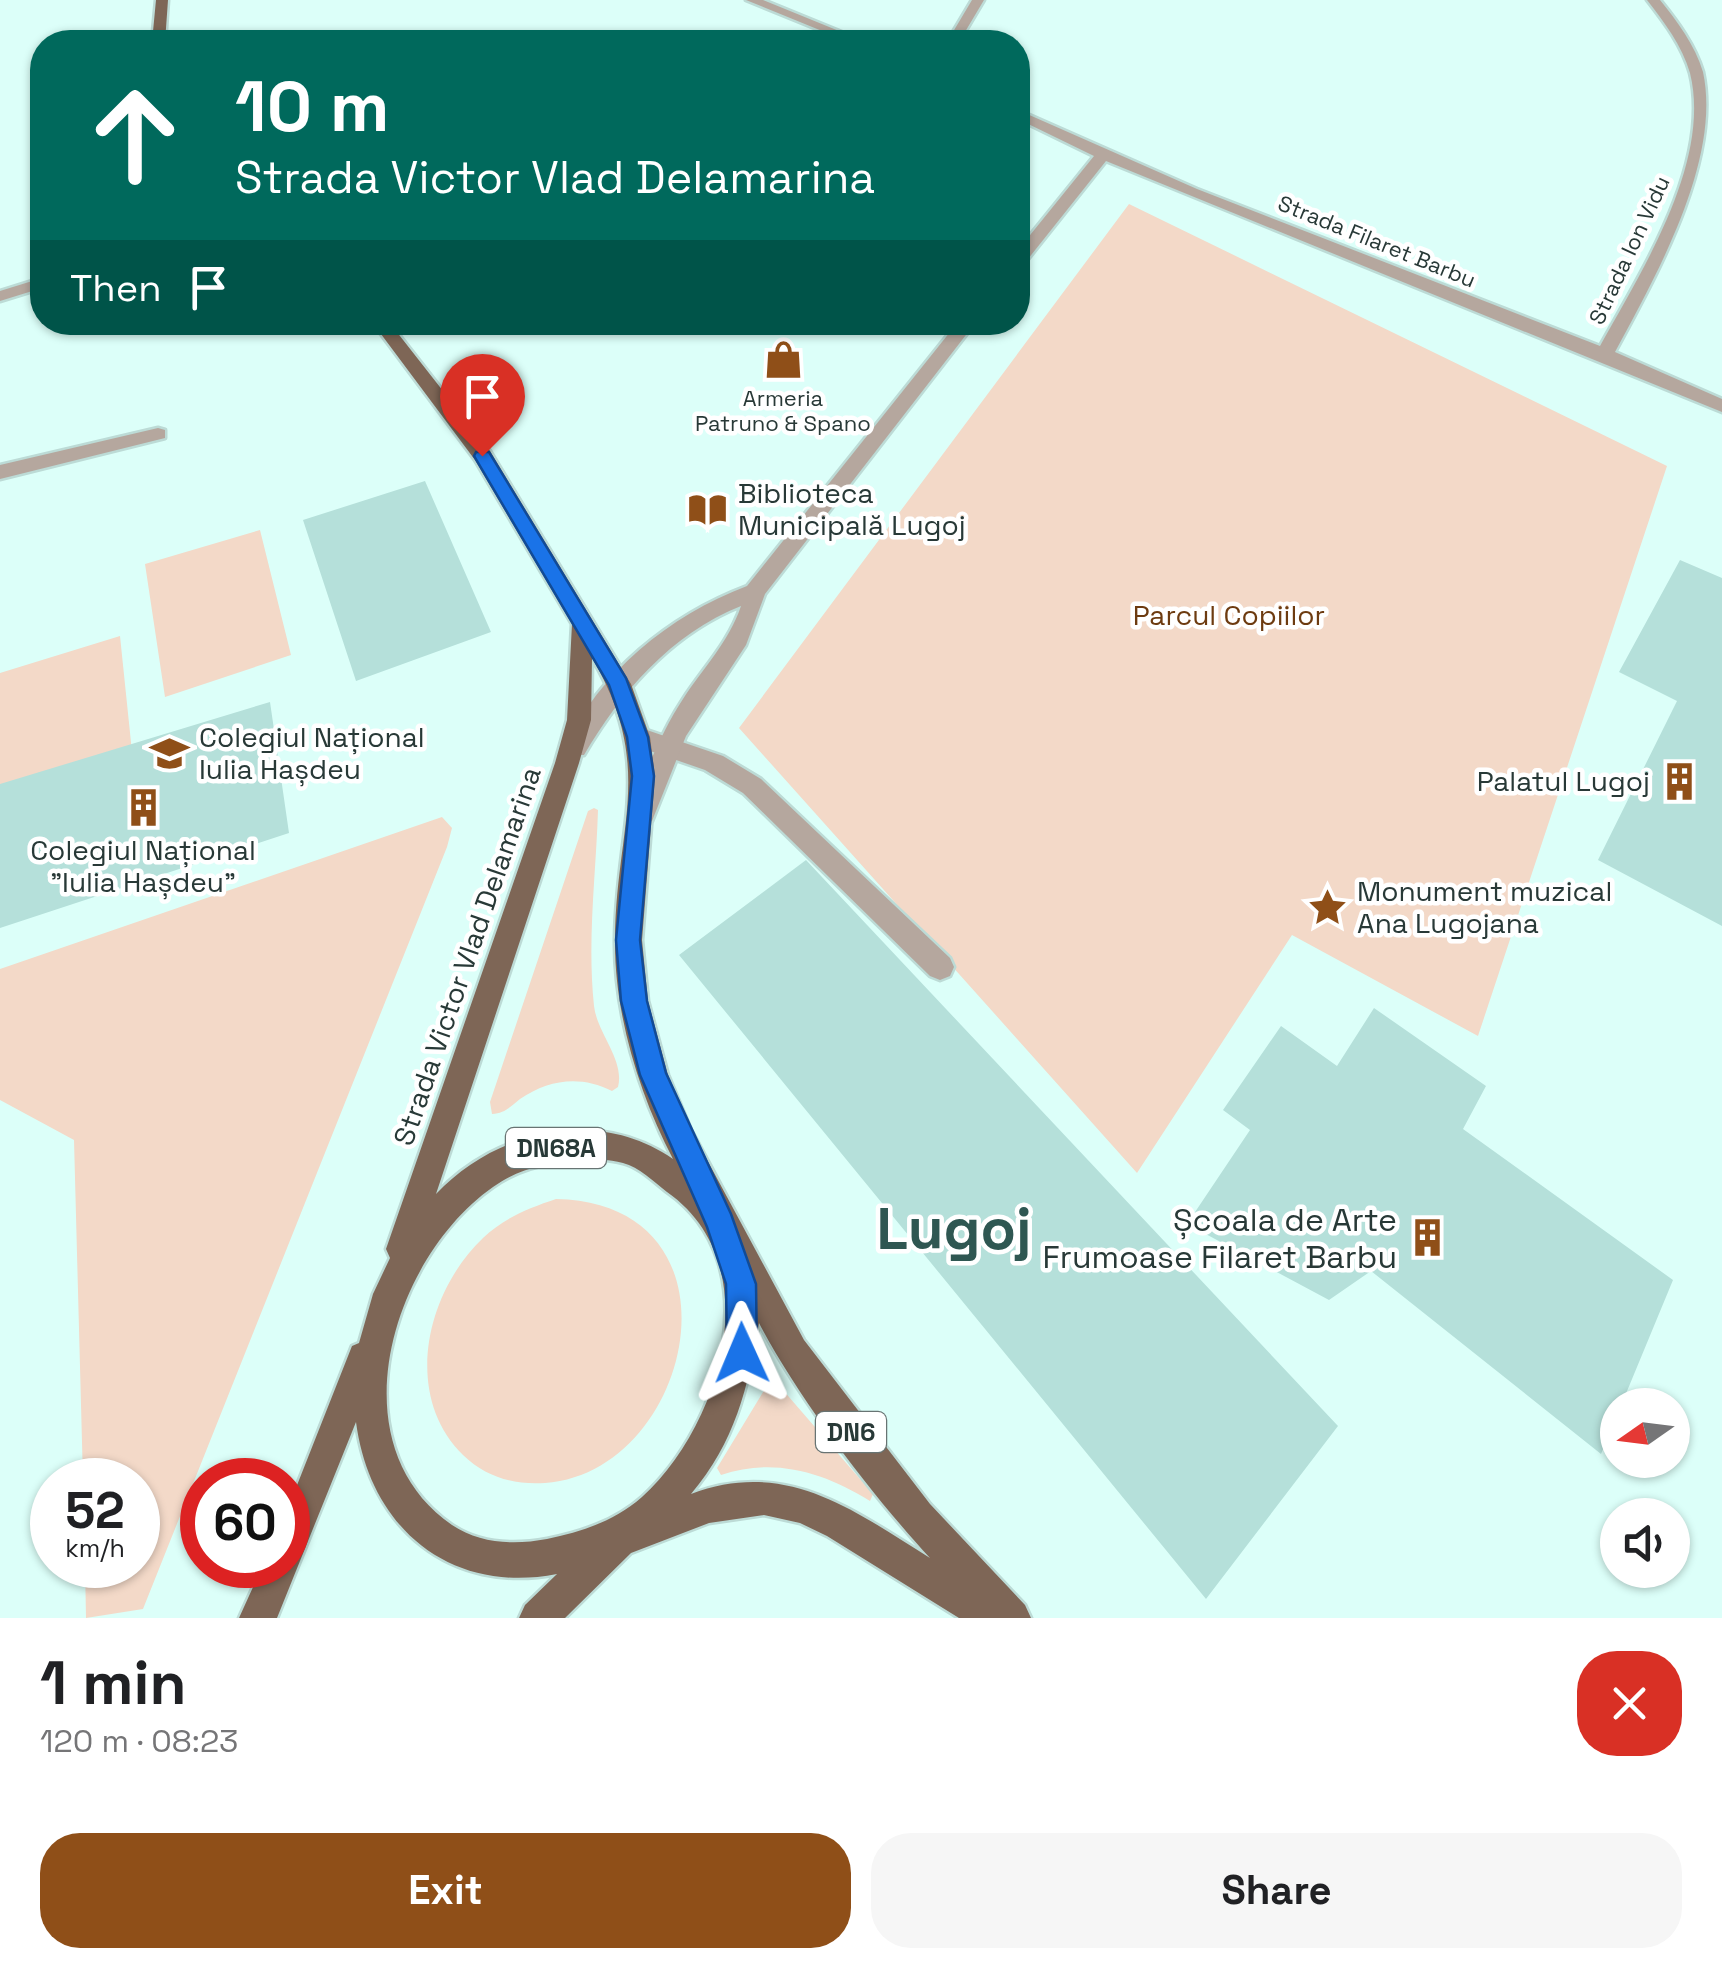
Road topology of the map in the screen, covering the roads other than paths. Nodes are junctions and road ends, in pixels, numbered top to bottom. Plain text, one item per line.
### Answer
1 (162, 0) edge
2 (752, 0) edge
3 (978, 0) edge
4 (1654, 0) edge
5 (160, 30) edge
6 (828, 30) edge
7 (961, 30) edge
8 (1030, 120) edge
9 (1102, 156) junction
10 (1030, 245) edge
11 (30, 287) edge
12 (0, 296) edge
13 (390, 335) edge
14 (958, 335) edge
15 (1606, 352) junction
16 (1722, 406) edge
17 (158, 434) dead end
18 (0, 472) edge
19 (756, 592) junction
20 (581, 623) junction
21 (618, 684) junction
22 (638, 737) junction
23 (668, 746) junction
24 (567, 763) junction
25 (639, 823) junction
26 (940, 967) dead end
27 (721, 1224) junction
28 (383, 1304) junction
29 (310, 1495) edge
30 (619, 1540) junction
31 (272, 1588) edge
32 (258, 1618) edge
33 (538, 1618) edge
34 (994, 1618) edge
35 (1012, 1618) edge

1 - 5 main road
2 - 6 street
3 - 7 street
4 - 15 street, Strada Ion Vidu
8 - 9 street, Strada Filaret Barbu
9 - 10 street
9 - 15 street, Strada Filaret Barbu
11 - 12 street
13 - 20 main road, DN68A
14 - 19 street
15 - 16 street, Strada Filaret Barbu
17 - 18 street
19 - 21 street
19 - 23 street
20 - 21 main road, DN68A
20 - 24 main road, Strada Victor Vlad Delamarina / DN68A
21 - 22 main road, DN68A
21 - 24 street
22 - 23 street
22 - 25 main road, DN68A
23 - 25 street
23 - 26 street
24 - 28 main road, Strada Victor Vlad Delamarina / DN68A
25 - 27 main road, DN68A
27 - 28 main road, DN68A
27 - 30 main road, DN68A
27 - 35 main road, DN6
28 - 29 main road
28 - 30 main road, DN68A
30 - 33 main road
30 - 34 main road
31 - 32 main road

